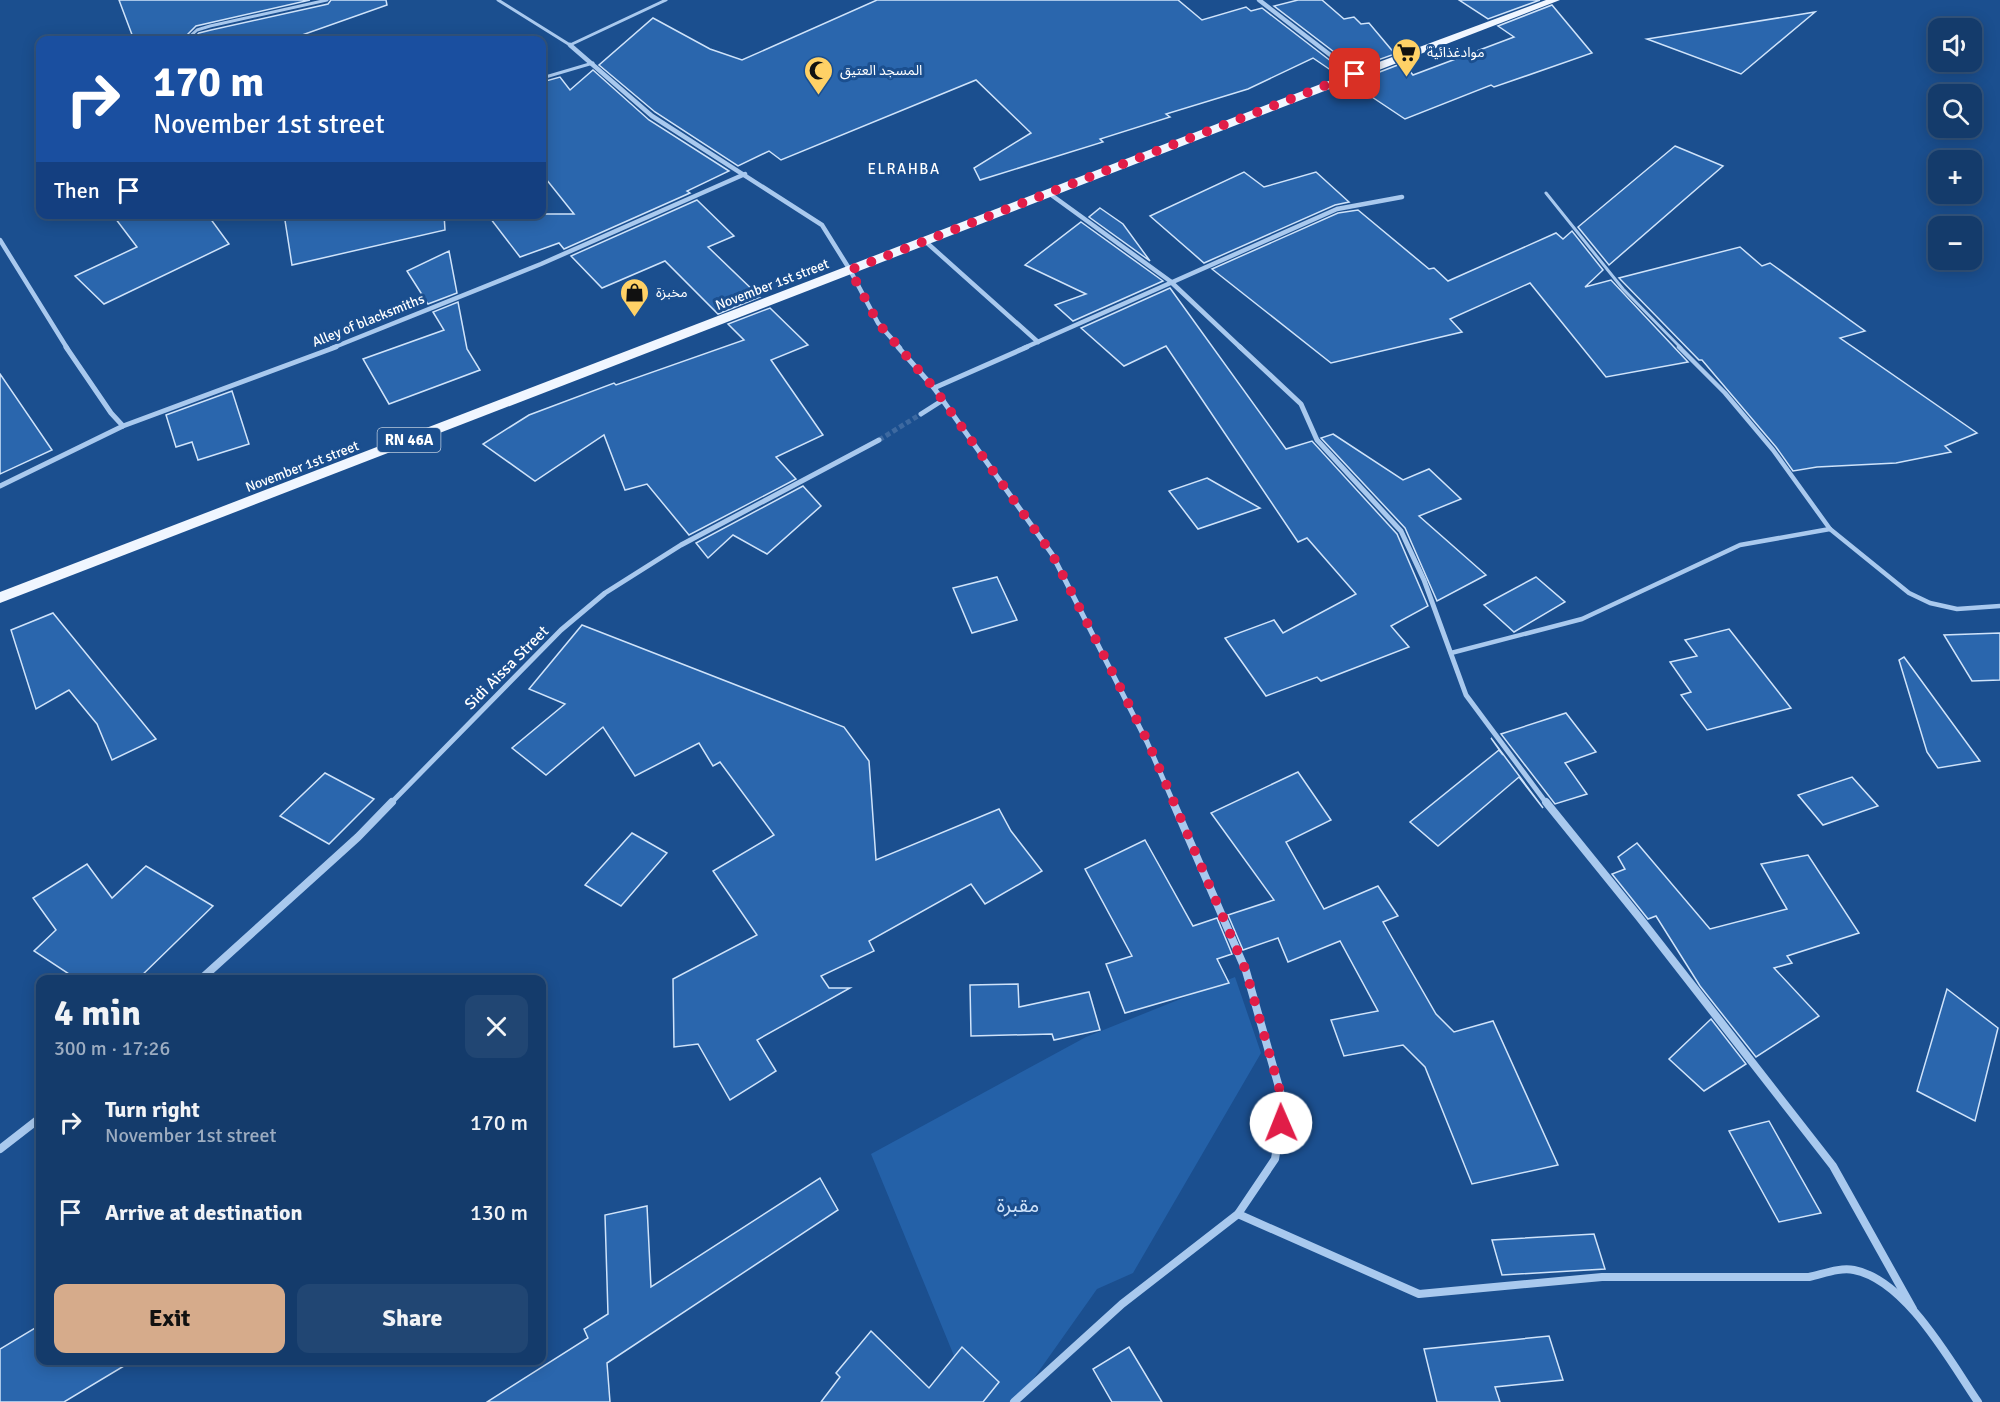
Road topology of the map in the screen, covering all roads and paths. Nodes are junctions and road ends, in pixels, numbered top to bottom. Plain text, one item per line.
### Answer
1 (327, 0) edge
2 (498, 0) edge
3 (666, 0) edge
4 (1259, 0) edge
5 (1555, 0) edge
6 (190, 36) edge
7 (570, 45) junction
8 (593, 63) junction
9 (1355, 74) junction
10 (546, 77) edge
11 (745, 174) junction
12 (1546, 193) dead end
13 (1050, 194) junction
14 (1402, 197) dead end
15 (0, 240) edge
16 (926, 242) junction
17 (850, 270) junction
18 (1170, 281) junction
19 (1038, 342) junction
20 (934, 388) junction
21 (943, 400) junction
22 (921, 414) tunnel mouth
23 (123, 426) junction
24 (879, 440) tunnel mouth
25 (0, 486) edge
26 (1830, 529) junction
27 (0, 598) edge
28 (2000, 606) edge
29 (1451, 653) junction
30 (206, 975) edge
31 (36, 1121) edge
32 (0, 1149) edge
33 (1238, 1214) junction
34 (1913, 1309) junction
35 (1014, 1402) edge
36 (1978, 1402) edge

1 - 6 lane
2 - 7 lane
3 - 7 lane
4 - 9 street
5 - 9 main road, November 1st street / RN 46A
7 - 8 street
8 - 10 lane
8 - 11 street
9 - 13 main road, November 1st street / RN 46A
11 - 17 street
11 - 23 street, Alley of blacksmiths
12 - 26 lane
13 - 16 main road, November 1st street / RN 46A
13 - 18 street
14 - 18 street
15 - 23 street
16 - 17 main road, November 1st street / RN 46A
16 - 19 street
17 - 20 street
17 - 27 main road, November 1st street / RN 46A
18 - 19 street
18 - 29 street
19 - 20 street
20 - 21 street
21 - 22 street
21 - 33 street
23 - 25 street, Alley of blacksmiths
24 - 30 street, Sidi Aissa Street
26 - 28 lane
26 - 29 lane
29 - 34 street
31 - 32 street
33 - 34 street
33 - 35 street
34 - 36 street

